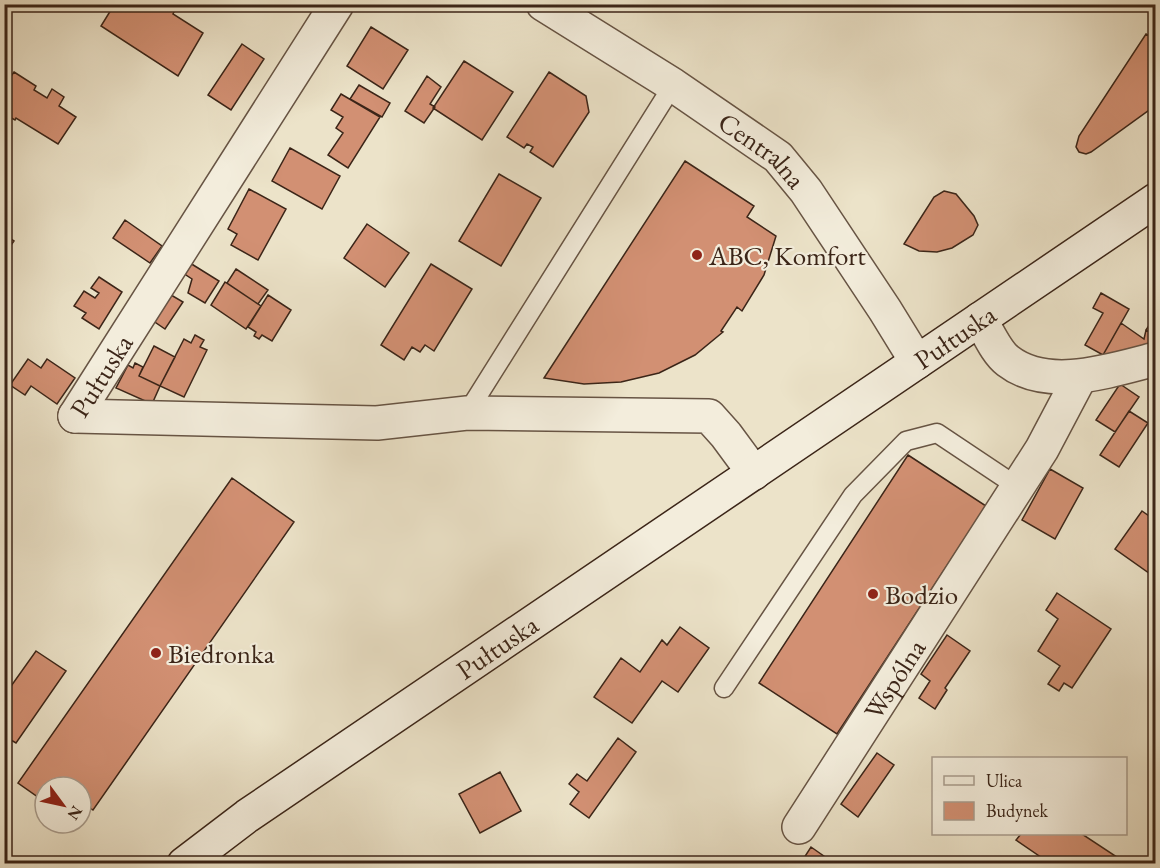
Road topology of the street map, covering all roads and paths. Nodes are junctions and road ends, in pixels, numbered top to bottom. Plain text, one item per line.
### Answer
1 (337, 4) edge
2 (543, 4) edge
3 (673, 85) junction
4 (1155, 200) edge
5 (980, 319) junction
6 (1155, 359) edge
7 (917, 362) junction
8 (1080, 377) junction
9 (467, 413) junction
10 (754, 473) junction
11 (1018, 487) junction
12 (724, 688) dead end
13 (799, 827) dead end
14 (184, 864) edge

1 - 9 street, Pułtuska
2 - 3 street, Centralna
3 - 7 street, Centralna
3 - 9 lane
4 - 5 street, Pułtuska
5 - 7 street, Pułtuska
5 - 8 street
6 - 8 street
7 - 10 street, Pułtuska
8 - 11 street, Wspólna
9 - 10 street, Pułtuska
10 - 14 street, Pułtuska
11 - 12 lane
11 - 13 street, Wspólna

